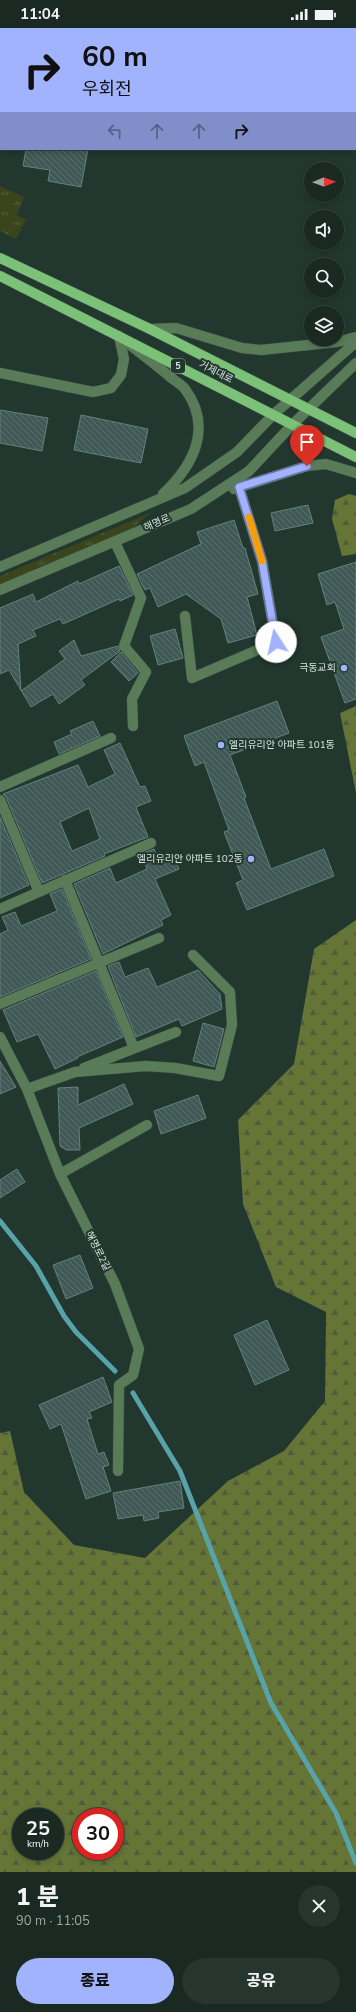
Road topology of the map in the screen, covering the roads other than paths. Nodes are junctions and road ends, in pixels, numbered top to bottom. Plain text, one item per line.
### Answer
1 (0, 258) edge
2 (0, 276) edge
3 (150, 329) junction
4 (119, 336) junction
5 (356, 336) edge
6 (356, 342) edge
7 (356, 362) edge
8 (0, 373) edge
9 (291, 400) junction
10 (309, 410) junction
11 (274, 414) junction
12 (293, 424) junction
13 (356, 433) edge
14 (356, 457) edge
15 (356, 473) edge
16 (239, 487) junction
17 (209, 498) junction
18 (157, 500) junction
19 (115, 542) junction
20 (0, 567) edge
21 (0, 590) edge
22 (185, 616) dead end
23 (133, 726) dead end
24 (111, 738) dead end
25 (0, 787) edge
26 (0, 800) edge
27 (151, 843) dead end
28 (65, 880) junction
29 (39, 892) junction
30 (0, 909) edge
31 (159, 938) dead end
32 (193, 955) dead end
33 (98, 964) junction
34 (0, 1004) edge
35 (176, 1032) dead end
36 (0, 1037) edge
37 (134, 1048) junction
38 (75, 1072) junction
39 (27, 1089) junction
40 (147, 1125) dead end
41 (60, 1174) junction
42 (118, 1470) dead end

1 - 3 main road, 거제대로 / 5
2 - 4 main road, 거제대로 / 5
3 - 5 street
3 - 9 main road, 거제대로 / 5
4 - 8 street
4 - 11 main road, 거제대로 / 5
4 - 18 street
6 - 9 street
7 - 10 street, 해명로
9 - 10 main road, 거제대로 / 5
9 - 11 street
10 - 12 street, 해명로
10 - 13 main road, 거제대로 / 5
11 - 12 main road, 거제대로 / 5
11 - 18 street
12 - 14 main road, 거제대로 / 5
12 - 17 street, 해명로
15 - 16 street
16 - 17 street
16 - 22 street
17 - 19 street, 해명로
18 - 20 street
19 - 21 street, 해명로
19 - 23 street
24 - 25 street
26 - 29 street
27 - 28 street
28 - 29 street
28 - 33 street
29 - 30 street
31 - 33 street
32 - 38 street
33 - 34 street
33 - 37 street
35 - 37 street
36 - 39 street, 해명로2길
37 - 38 street
38 - 39 street
39 - 41 street, 해명로2길
40 - 41 street
41 - 42 street, 해명로2길

